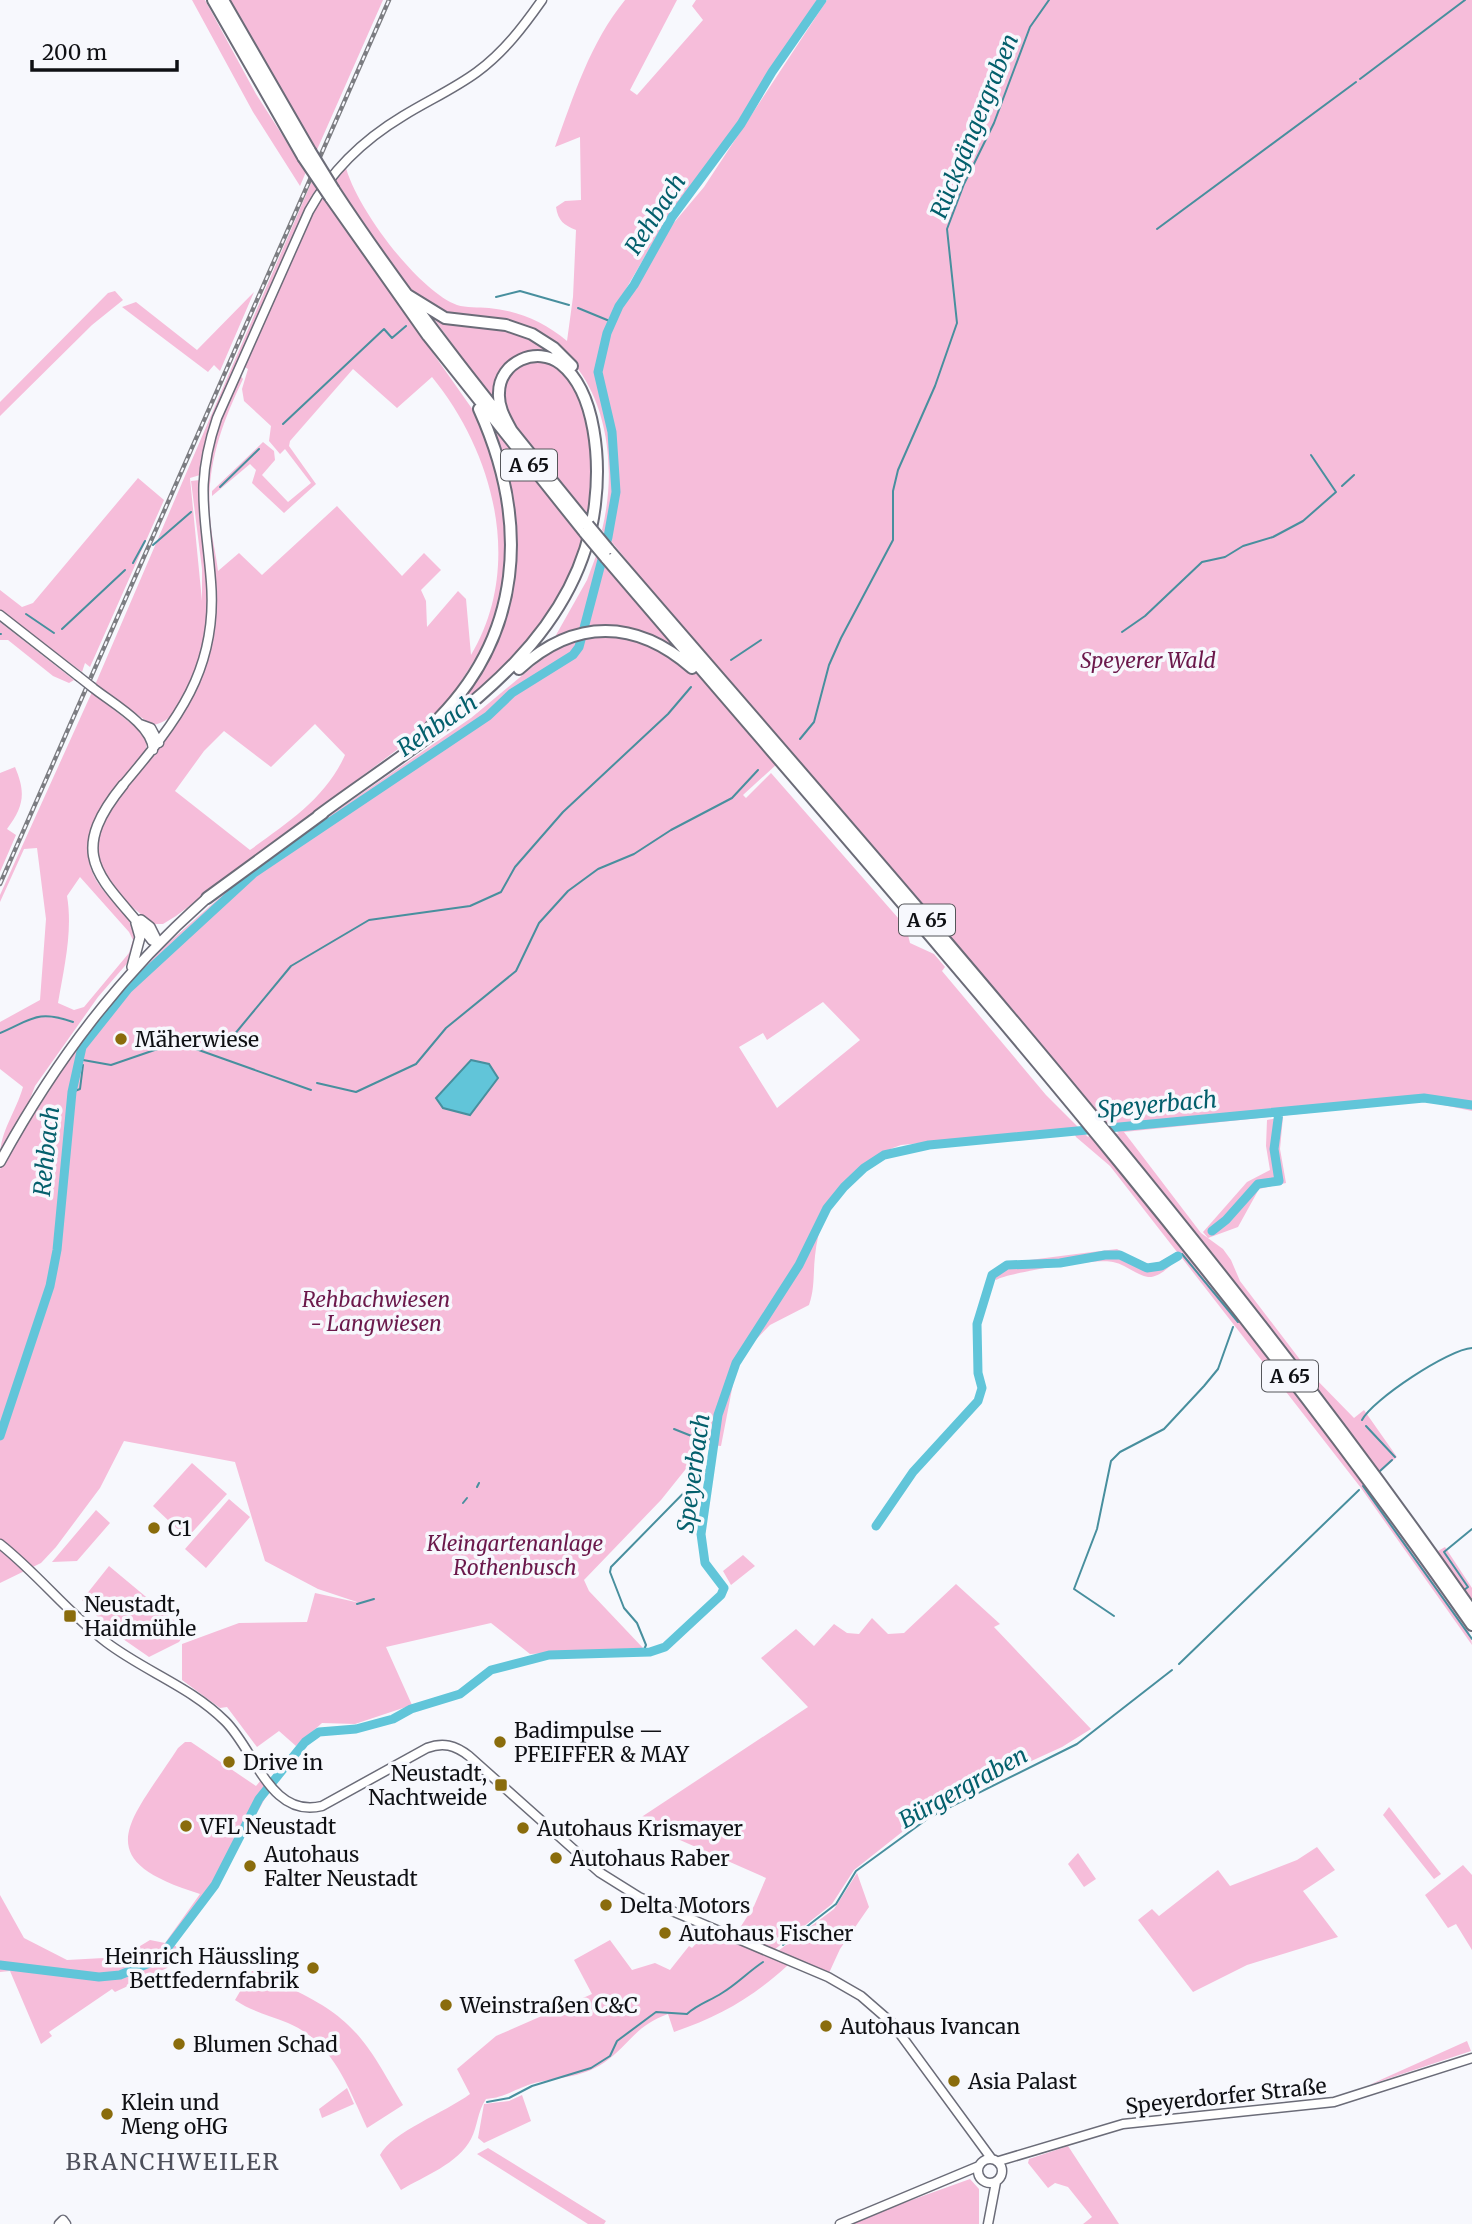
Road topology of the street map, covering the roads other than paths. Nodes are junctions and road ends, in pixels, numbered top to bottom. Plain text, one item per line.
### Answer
1 (213, 0) edge
2 (223, 0) edge
3 (542, 0) edge
4 (306, 154) junction
5 (332, 194) junction
6 (407, 294) junction
7 (473, 396) junction
8 (513, 433) junction
9 (587, 529) junction
10 (607, 553) junction
11 (0, 615) edge
12 (526, 663) junction
13 (721, 693) junction
14 (739, 707) junction
15 (176, 721) junction
16 (137, 722) junction
17 (151, 728) junction
18 (155, 745) junction
19 (407, 750) junction
20 (123, 785) joint
21 (318, 816) junction
22 (207, 898) joint
23 (133, 915) junction
24 (178, 923) junction
25 (150, 927) junction
26 (158, 943) junction
27 (130, 971) junction
28 (1099, 1130) junction
29 (0, 1162) edge
30 (0, 1544) edge
31 (1472, 1611) edge
32 (1472, 1625) edge
33 (1472, 2058) edge
34 (974, 2137) junction
35 (998, 2163) junction
36 (980, 2164) junction
37 (957, 2178) junction
38 (982, 2180) junction
39 (996, 2182) junction
40 (988, 2220) edge
41 (840, 2224) edge

1 - 4 highway, A 65
2 - 4 highway, A 65
3 - 15 street
4 - 5 highway, A 65, bridge
5 - 6 highway, A 65
5 - 7 highway, A 65
6 - 8 highway, A 65
6 - 12 highway
7 - 9 highway, A 65
7 - 19 highway
8 - 9 highway, A 65
8 - 19 highway
9 - 10 highway, A 65, bridge
10 - 13 highway, A 65
10 - 14 highway, A 65
11 - 16 street, bridge
12 - 13 highway
12 - 21 highway
13 - 14 highway, A 65
14 - 28 highway, A 65
15 - 17 street
15 - 18 street
16 - 17 street
16 - 18 street
17 - 18 street
18 - 20 street
19 - 21 highway
20 - 23 main road
21 - 22 highway
22 - 24 main road
23 - 25 main road
23 - 26 main road
23 - 27 main road
24 - 25 main road
24 - 26 main road
25 - 26 main road
26 - 27 main road
27 - 29 main road
28 - 31 highway, A 65
28 - 32 highway, A 65
30 - 34 street
33 - 35 street, Speyerdorfer Straße
34 - 35 street
34 - 36 street
35 - 36 street, Speyerdorfer Straße
35 - 39 street
36 - 37 street
36 - 38 street
37 - 38 street
37 - 41 street
38 - 39 street
38 - 40 street
39 - 40 street

